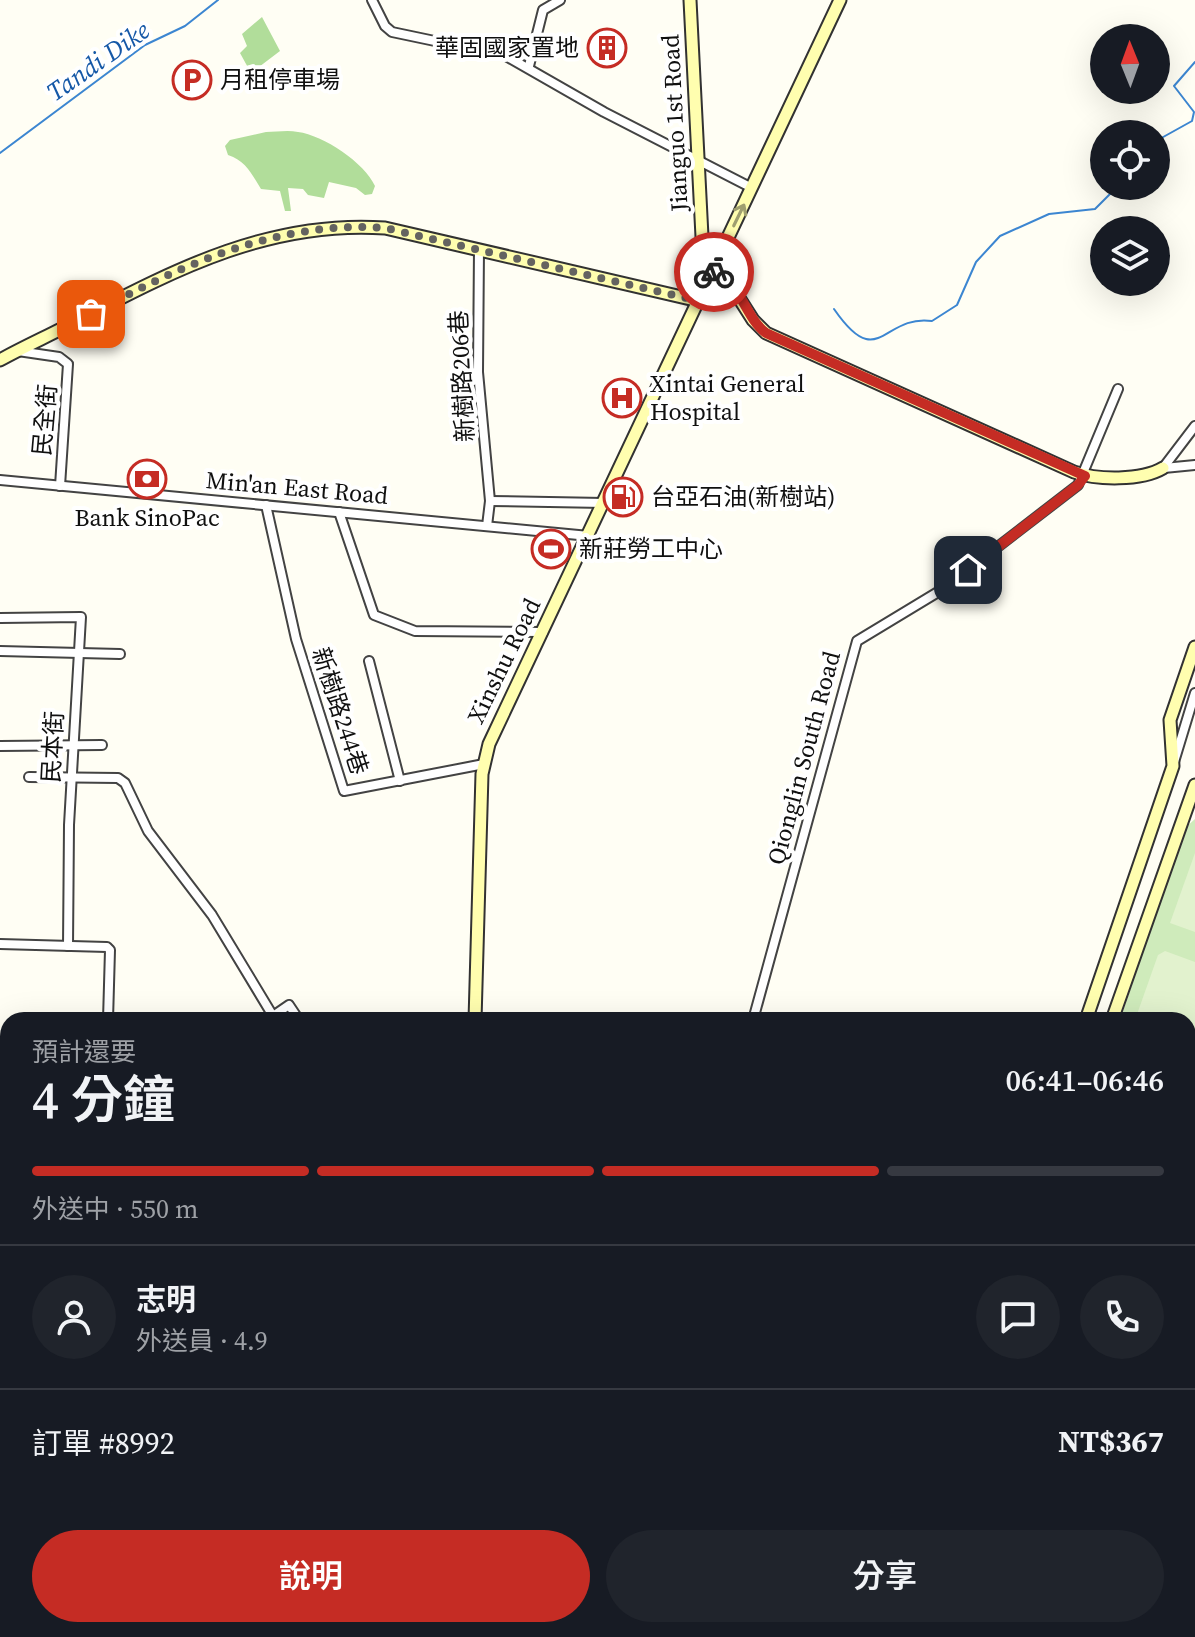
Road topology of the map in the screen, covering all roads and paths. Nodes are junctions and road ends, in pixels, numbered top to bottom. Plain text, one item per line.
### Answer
1 (372, 0) edge
2 (560, 0) edge
3 (690, 0) edge
4 (840, 0) edge
5 (529, 66) junction
6 (698, 161) junction
7 (752, 188) junction
8 (479, 249) junction
9 (708, 271) junction
10 (700, 297) junction
11 (17, 350) junction
12 (0, 360) edge
13 (1118, 389) dead end
14 (1195, 426) edge
15 (1195, 465) edge
16 (1163, 468) junction
17 (1085, 476) junction
18 (0, 480) edge
19 (60, 486) junction
20 (490, 501) junction
21 (604, 503) junction
22 (266, 505) junction
23 (339, 512) junction
24 (487, 526) junction
25 (589, 536) junction
26 (0, 618) edge
27 (543, 632) junction
28 (1195, 647) edge
29 (0, 651) edge
30 (78, 651) junction
31 (120, 654) dead end
32 (369, 661) dead end
33 (1195, 693) edge
34 (73, 744) junction
35 (102, 745) dead end
36 (0, 746) edge
37 (484, 764) junction
38 (1173, 766) junction
39 (29, 777) dead end
40 (72, 778) junction
41 (400, 781) junction
42 (1195, 785) edge
43 (1195, 812) edge
44 (1178, 833) junction
45 (0, 944) edge
46 (68, 946) junction
47 (108, 1012) edge
48 (267, 1012) edge
49 (279, 1012) edge
50 (294, 1012) edge
51 (475, 1012) edge
52 (755, 1012) edge
53 (1089, 1012) edge
54 (1115, 1012) edge

1 - 5 street
2 - 5 street
3 - 6 street, Jianguo 1st Road
4 - 7 street
5 - 6 street
6 - 7 street
6 - 9 street, Jianguo 1st Road
9 -> 7 street
8 - 10 street
8 - 11 street
8 - 20 street, 新樹路206巷
9 - 10 street, Jianguo 1st Road
9 - 17 street
10 - 21 street, Xinshu Road
11 - 12 street
11 - 19 street, 民全街
13 - 17 street
14 - 16 street
15 - 16 street
16 - 17 street
17 - 52 street, Qionglin South Road
18 - 19 street, Min'an East Road
19 - 22 street, Min'an East Road
20 - 21 street
20 - 24 street, 新樹路206巷
21 - 25 street, Xinshu Road
22 - 23 street, Min'an East Road
22 - 41 street, 新樹路244巷
23 - 24 street, Min'an East Road
23 - 27 street
24 - 25 street, Min'an East Road
25 - 27 street, Xinshu Road
26 - 30 street, 民本街
27 - 37 street, Xinshu Road
28 - 38 street
29 - 30 street
30 - 31 street
30 - 34 street, 民本街
32 - 41 street
33 - 38 street
34 - 35 street
34 - 36 street
34 - 40 street, 民本街
37 - 41 street, 新樹路244巷
37 - 51 street, Xinshu Road
38 - 53 street
39 - 40 street
40 - 46 street, 民本街
40 - 48 street
42 - 44 street
43 - 44 street
44 - 54 street
45 - 46 street
46 - 47 street
49 - 50 street

